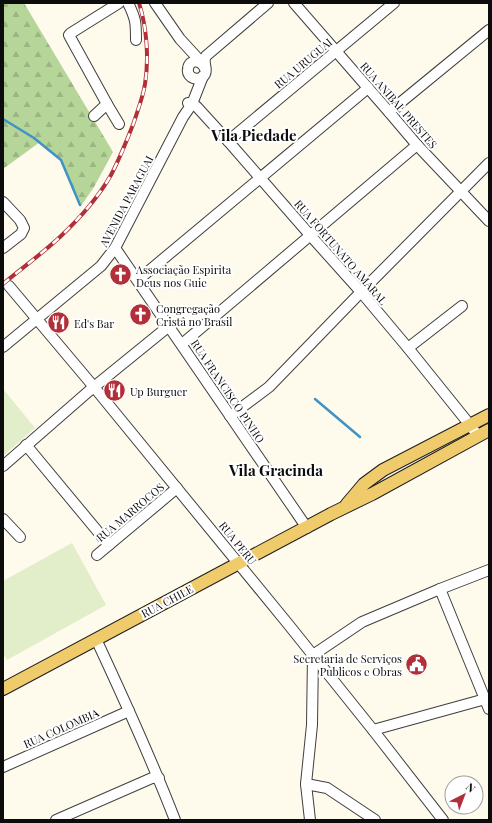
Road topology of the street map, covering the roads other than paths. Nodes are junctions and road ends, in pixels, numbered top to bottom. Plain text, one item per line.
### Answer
1 (119, 3) edge
2 (128, 3) edge
3 (155, 3) edge
4 (268, 3) edge
5 (294, 3) edge
6 (394, 3) edge
7 (489, 30) edge
8 (180, 38) junction
9 (136, 40) dead end
10 (336, 51) junction
11 (204, 68) junction
12 (189, 71) junction
13 (368, 88) junction
14 (107, 104) junction
15 (190, 104) junction
16 (389, 112) junction
17 (94, 116) dead end
18 (119, 124) dead end
19 (228, 141) junction
20 (417, 145) junction
21 (489, 163) edge
22 (260, 178) junction
23 (461, 192) junction
24 (3, 202) edge
25 (489, 220) edge
26 (310, 235) junction
27 (3, 248) edge
28 (116, 248) junction
29 (138, 280) junction
30 (9, 286) dead end
31 (361, 292) junction
32 (462, 306) dead end
33 (36, 319) junction
34 (169, 326) junction
35 (182, 344) junction
36 (3, 347) edge
37 (408, 348) junction
38 (94, 387) junction
39 (489, 415) edge
40 (230, 416) junction
41 (470, 425) junction
42 (489, 430) edge
43 (478, 436) junction
44 (26, 444) junction
45 (3, 466) edge
46 (364, 484) junction
47 (177, 488) junction
48 (372, 494) junction
49 (331, 514) junction
50 (3, 519) edge
51 (307, 528) junction
52 (20, 537) dead end
53 (109, 545) junction
54 (97, 555) dead end
55 (239, 564) junction
56 (489, 570) edge
57 (440, 589) junction
58 (96, 639) junction
59 (313, 655) junction
60 (3, 689) edge
61 (487, 698) edge
62 (489, 709) edge
63 (129, 711) junction
64 (373, 730) junction
65 (3, 768) edge
66 (158, 778) junction
67 (306, 784) junction
68 (56, 820) edge
69 (175, 820) edge
70 (310, 820) edge
71 (375, 820) edge
72 (443, 820) edge

1 - 14 street
2 - 9 street
3 - 8 street
4 - 11 street, AVENIDA PARAGUAI
5 - 10 street, RUA ANIBAL PRESTES
6 - 10 street, RUA URUGUAI
7 - 16 street
8 - 11 street
8 - 12 street, AVENIDA PARAGUAI
10 - 13 street, RUA ANIBAL PRESTES
10 - 19 street, RUA URUGUAI
11 - 12 street
11 - 12 street
11 - 15 street, AVENIDA PARAGUAI
12 - 15 street, AVENIDA PARAGUAI
13 - 16 street, RUA ANIBAL PRESTES
13 - 22 street
14 - 17 street
14 - 18 street
15 - 19 street, RUA FORTUNATO AMARAL
15 - 28 street, AVENIDA PARAGUAI
16 - 20 street, RUA ANIBAL PRESTES
19 - 22 street, RUA FORTUNATO AMARAL
20 - 23 street, RUA ANIBAL PRESTES
20 - 26 street
21 - 23 street
22 - 26 street, RUA FORTUNATO AMARAL
22 - 29 street
23 - 25 street, RUA ANIBAL PRESTES
23 - 31 street
24 - 27 street
26 - 31 street, RUA FORTUNATO AMARAL
26 - 35 street
28 - 29 street, RUA FRANCISCO PINHO
28 - 33 street, AVENIDA PARAGUAI
29 - 34 street, RUA FRANCISCO PINHO
30 - 33 street, RUA PERU
31 - 37 street, RUA FORTUNATO AMARAL
31 - 40 street
32 - 37 street
33 - 36 street, AVENIDA PARAGUAI
33 - 38 street, RUA PERU
34 - 35 street, RUA FRANCISCO PINHO
34 - 38 street
35 - 40 street, RUA FRANCISCO PINHO
37 - 41 street, RUA FORTUNATO AMARAL
38 - 44 street
38 - 47 street, RUA PERU
39 - 41 main road, RUA CHILE
40 - 51 street, RUA FRANCISCO PINHO
41 - 43 street
41 - 46 main road, RUA CHILE
42 - 43 main road, RUA CHILE
43 - 48 main road, RUA CHILE
44 - 45 street
44 - 53 street
46 - 48 main road
46 - 49 main road, RUA CHILE
47 - 53 street, RUA MARROCOS
47 - 55 street, RUA PERU
48 - 49 main road, RUA CHILE
49 - 51 main road, RUA CHILE
50 - 52 street
51 - 55 main road, RUA CHILE
53 - 54 street, RUA MARROCOS
55 - 58 main road, RUA CHILE
55 - 59 street, RUA PERU
56 - 57 street
57 - 59 street
57 - 61 street
58 - 60 main road, RUA CHILE
58 - 63 street
59 - 64 street, RUA PERU
59 - 67 street
61 - 62 street
61 - 64 street
63 - 65 street, RUA COLOMBIA
63 - 66 street
64 - 72 street, RUA PERU
66 - 68 street
66 - 69 street
67 - 70 street
67 - 71 street

